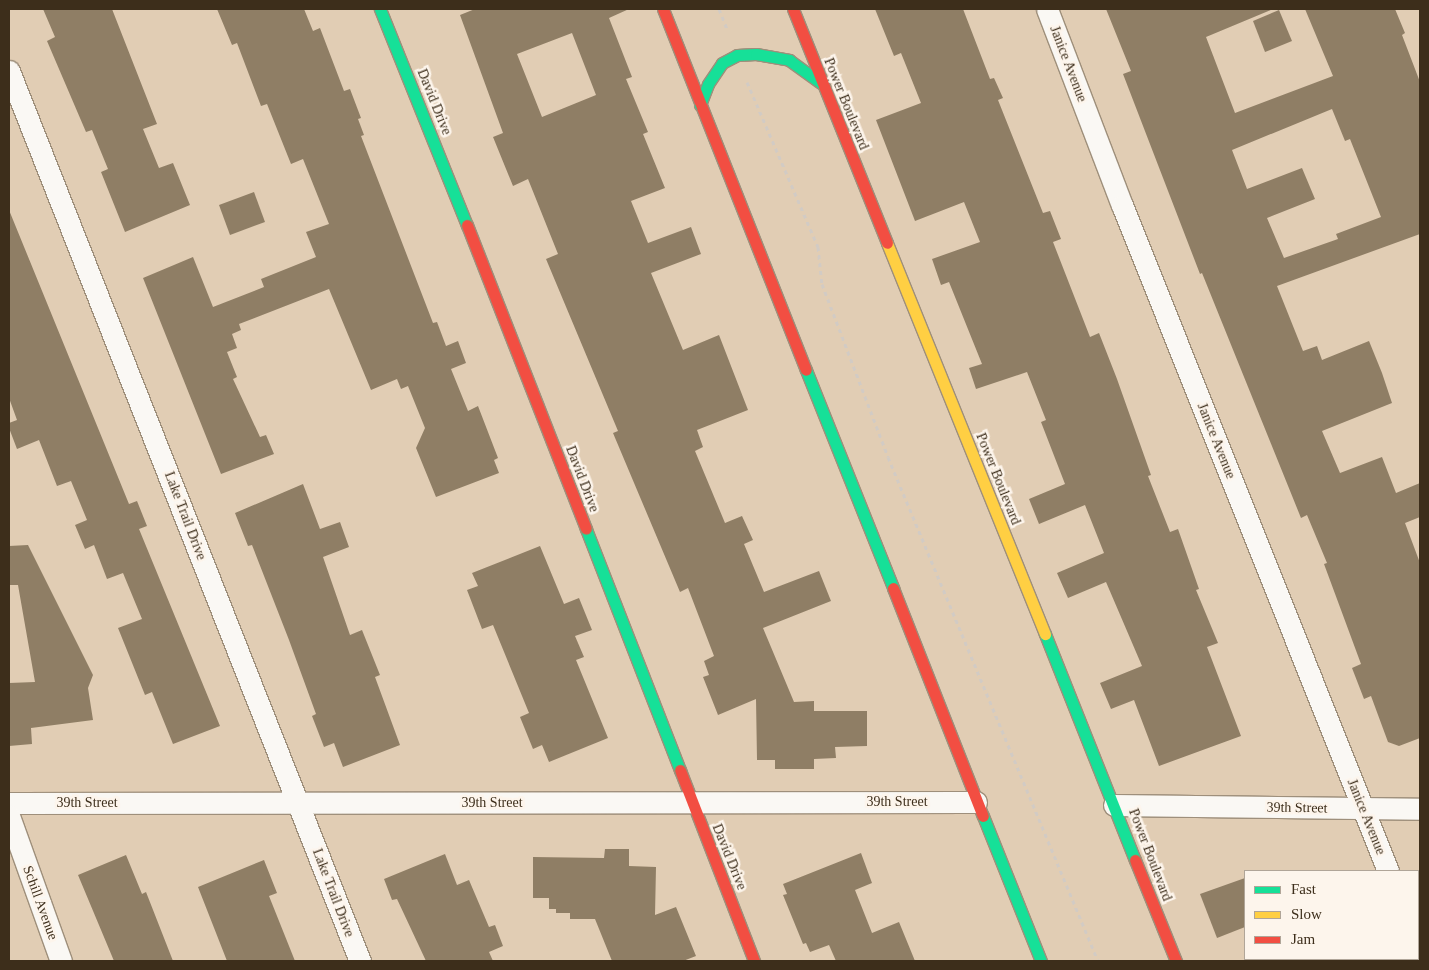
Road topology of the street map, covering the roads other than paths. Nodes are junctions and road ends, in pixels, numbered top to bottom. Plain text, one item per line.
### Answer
1 (380, 9) edge
2 (663, 9) edge
3 (793, 9) edge
4 (1047, 9) edge
5 (9, 71) edge
6 (821, 83) junction
7 (700, 105) junction
8 (691, 802) junction
9 (976, 802) junction
10 (9, 803) edge
11 (298, 803) junction
12 (1114, 805) junction
13 (1363, 809) junction
14 (1420, 809) edge
15 (9, 816) edge
16 (1388, 870) edge
17 (61, 961) edge
18 (360, 961) edge
19 (754, 961) edge
20 (1040, 961) edge
21 (1176, 961) edge

1 - 8 street, David Drive
2 - 7 street
3 - 6 street, Power Boulevard
4 - 13 street, Janice Avenue
5 - 11 street, Lake Trail Drive
6 - 7 street
6 - 12 street, Power Boulevard
7 - 9 street
8 - 9 street, 39th Street
8 - 11 street, 39th Street
8 - 19 street, David Drive
9 - 20 street
10 - 11 street, 39th Street
11 - 18 street, Lake Trail Drive
12 - 13 street, 39th Street
12 - 21 street, Power Boulevard
13 - 14 street, 39th Street
13 - 16 street, Janice Avenue
15 - 17 street, Schill Avenue

